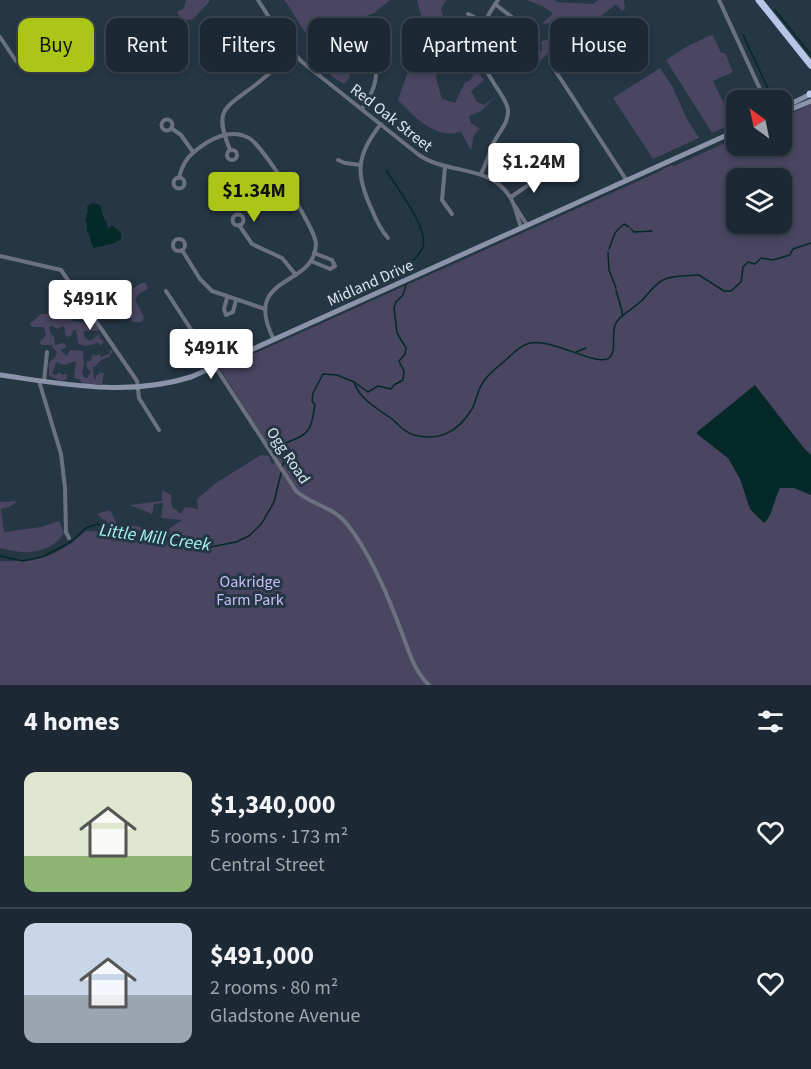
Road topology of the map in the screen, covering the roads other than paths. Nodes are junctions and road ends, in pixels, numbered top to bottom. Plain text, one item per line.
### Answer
1 (258, 0) edge
2 (719, 0) edge
3 (759, 0) edge
4 (496, 2) edge
5 (468, 14) dead end
6 (270, 18) edge
7 (476, 18) edge
8 (486, 18) edge
9 (514, 18) edge
10 (0, 37) edge
11 (296, 55) edge
12 (15, 61) dead end
13 (811, 65) edge
14 (271, 72) edge
15 (377, 72) edge
16 (487, 72) edge
17 (555, 72) edge
18 (760, 90) edge
19 (811, 94) edge
20 (811, 101) edge
21 (792, 103) edge
22 (362, 109) junction
23 (792, 109) edge
24 (381, 124) junction
25 (171, 128) dead end
26 (224, 135) junction
27 (726, 135) edge
28 (230, 150) dead end
29 (194, 152) junction
30 (338, 160) dead end
31 (360, 165) junction
32 (446, 167) junction
33 (481, 174) junction
34 (544, 174) dead end
35 (179, 178) dead end
36 (628, 181) junction
37 (511, 197) junction
38 (452, 214) dead end
39 (239, 225) dead end
40 (524, 226) junction
41 (388, 238) dead end
42 (182, 250) dead end
43 (314, 253) junction
44 (0, 256) edge
45 (311, 261) junction
46 (296, 275) junction
47 (166, 291) dead end
48 (227, 298) junction
49 (236, 300) junction
50 (265, 309) junction
51 (274, 340) junction
52 (47, 352) dead end
53 (216, 367) junction
54 (0, 375) edge
55 (41, 381) junction
56 (137, 387) junction
57 (159, 430) dead end
58 (69, 538) dead end
59 (429, 685) edge

1 - 6 street, Red Oak Street
2 - 18 street
3 - 13 highway
4 - 8 street
4 - 9 street
5 - 7 street
10 - 12 street
11 - 22 street, Red Oak Street
14 - 26 street
15 - 22 street
16 - 33 street
17 - 36 street
19 - 21 main road
20 - 23 main road
22 - 24 street, Red Oak Street
24 - 31 street
24 - 32 street, Red Oak Street
25 - 29 street
26 - 28 street
26 - 29 street
26 - 43 street
27 - 36 main road, Midland Drive
29 - 35 street
30 - 31 street
31 - 41 street
32 - 33 street, Red Oak Street
32 - 38 street
33 - 37 street, Red Oak Street
34 - 37 street
36 - 40 main road, Midland Drive
37 - 40 street, Red Oak Street
39 - 46 street
40 - 51 main road, Midland Drive
42 - 48 street
43 - 45 street
43 - 45 street
44 - 56 street
45 - 46 street
46 - 50 street
47 - 53 street, Ogg Road
48 - 49 street
48 - 49 street
49 - 50 street
50 - 51 street
51 - 53 main road, Midland Drive
52 - 55 street
53 - 56 main road, Midland Drive
53 - 59 street, Ogg Road
54 - 55 main road, Midland Drive
55 - 56 main road, Midland Drive
55 - 58 street
56 - 57 street

